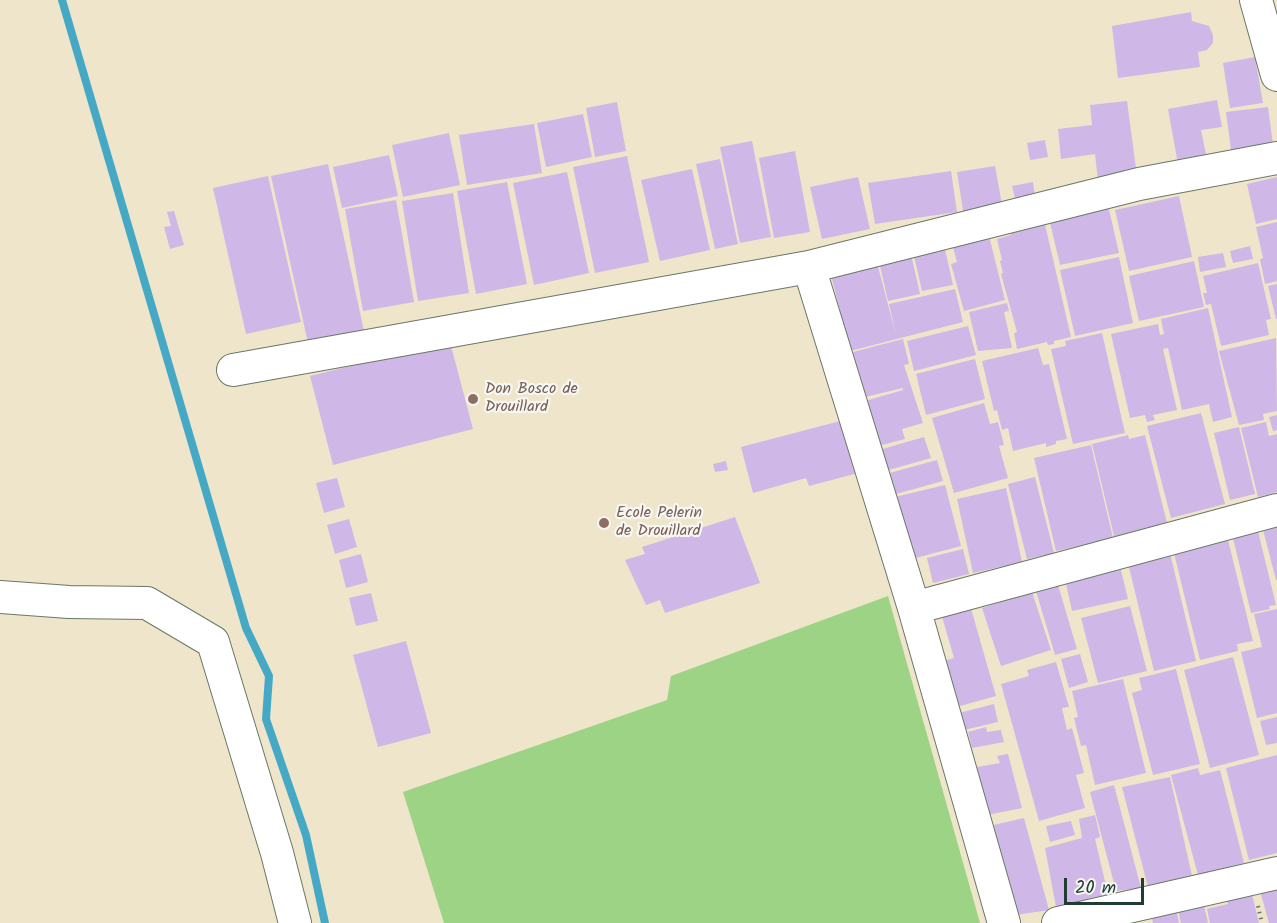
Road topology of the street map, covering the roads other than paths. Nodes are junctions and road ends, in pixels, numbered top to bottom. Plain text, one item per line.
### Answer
1 (1256, 0) edge
2 (1277, 75) edge
3 (1277, 158) edge
4 (809, 267) junction
5 (233, 370) dead end
6 (1277, 510) edge
7 (0, 597) edge
8 (914, 608) junction
9 (1277, 873) edge
10 (295, 923) edge
11 (1004, 923) edge
12 (1058, 923) edge

1 - 2 street
3 - 4 street
4 - 5 street
4 - 8 street
6 - 8 street
7 - 10 street
8 - 11 street
9 - 12 street

